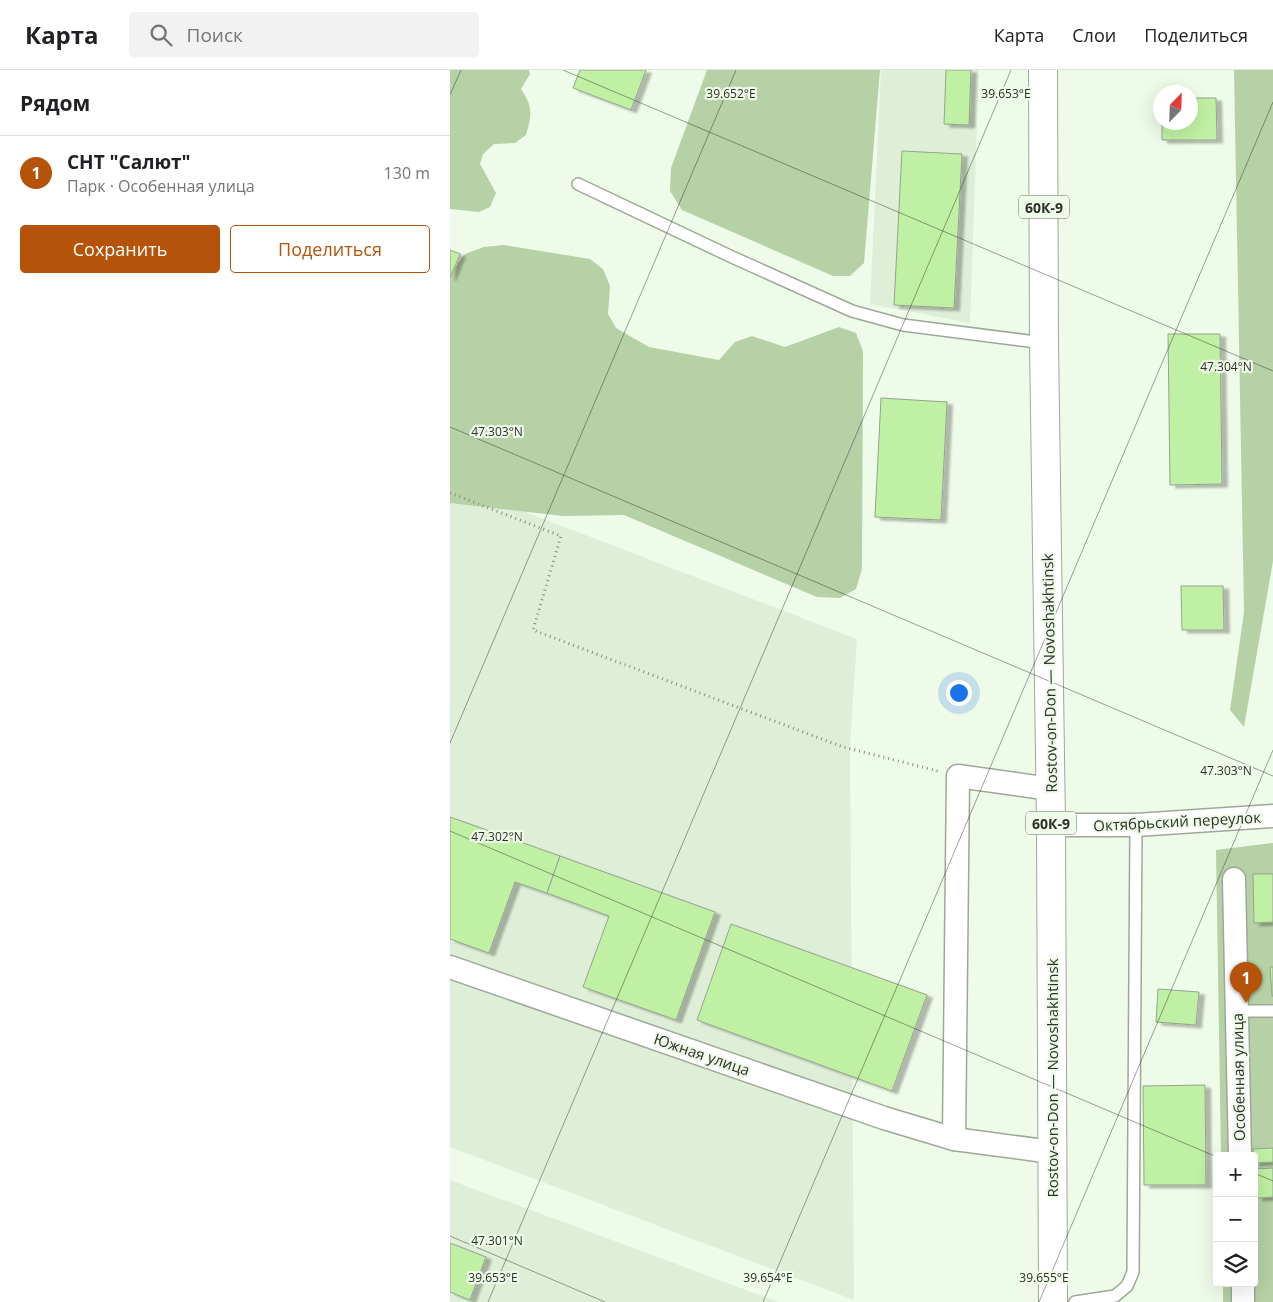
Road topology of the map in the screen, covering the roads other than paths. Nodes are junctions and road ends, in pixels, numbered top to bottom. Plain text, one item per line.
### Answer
1 (1043, 70) edge
2 (578, 184) dead end
3 (1044, 343) junction
4 (1050, 789) junction
5 (1273, 816) edge
6 (1051, 825) junction
7 (1136, 825) junction
8 (1234, 879) dead end
9 (450, 966) edge
10 (1236, 1011) junction
11 (1273, 1011) edge
12 (954, 1139) junction
13 (1052, 1152) junction
14 (1240, 1152) edge
15 (1243, 1287) edge
16 (1053, 1302) edge
17 (1075, 1302) edge
18 (1244, 1302) edge

1 - 3 main road, 60К-9
2 - 3 lane
3 - 4 main road, Rostov-on-Don — Novoshakhtinsk / 60К-9
4 - 6 main road, Rostov-on-Don — Novoshakhtinsk / 60К-9
4 - 12 street
5 - 7 street, Октябрьский переулок
6 - 7 street, Октябрьский переулок
6 - 13 main road, Rostov-on-Don — Novoshakhtinsk / 60К-9
7 - 17 lane
8 - 10 street, Особенная улица
9 - 12 street, Южная улица
10 - 11 lane
10 - 14 street, Особенная улица
12 - 13 street, Южная улица
13 - 16 main road, Rostov-on-Don — Novoshakhtinsk / 60К-9
15 - 18 street

